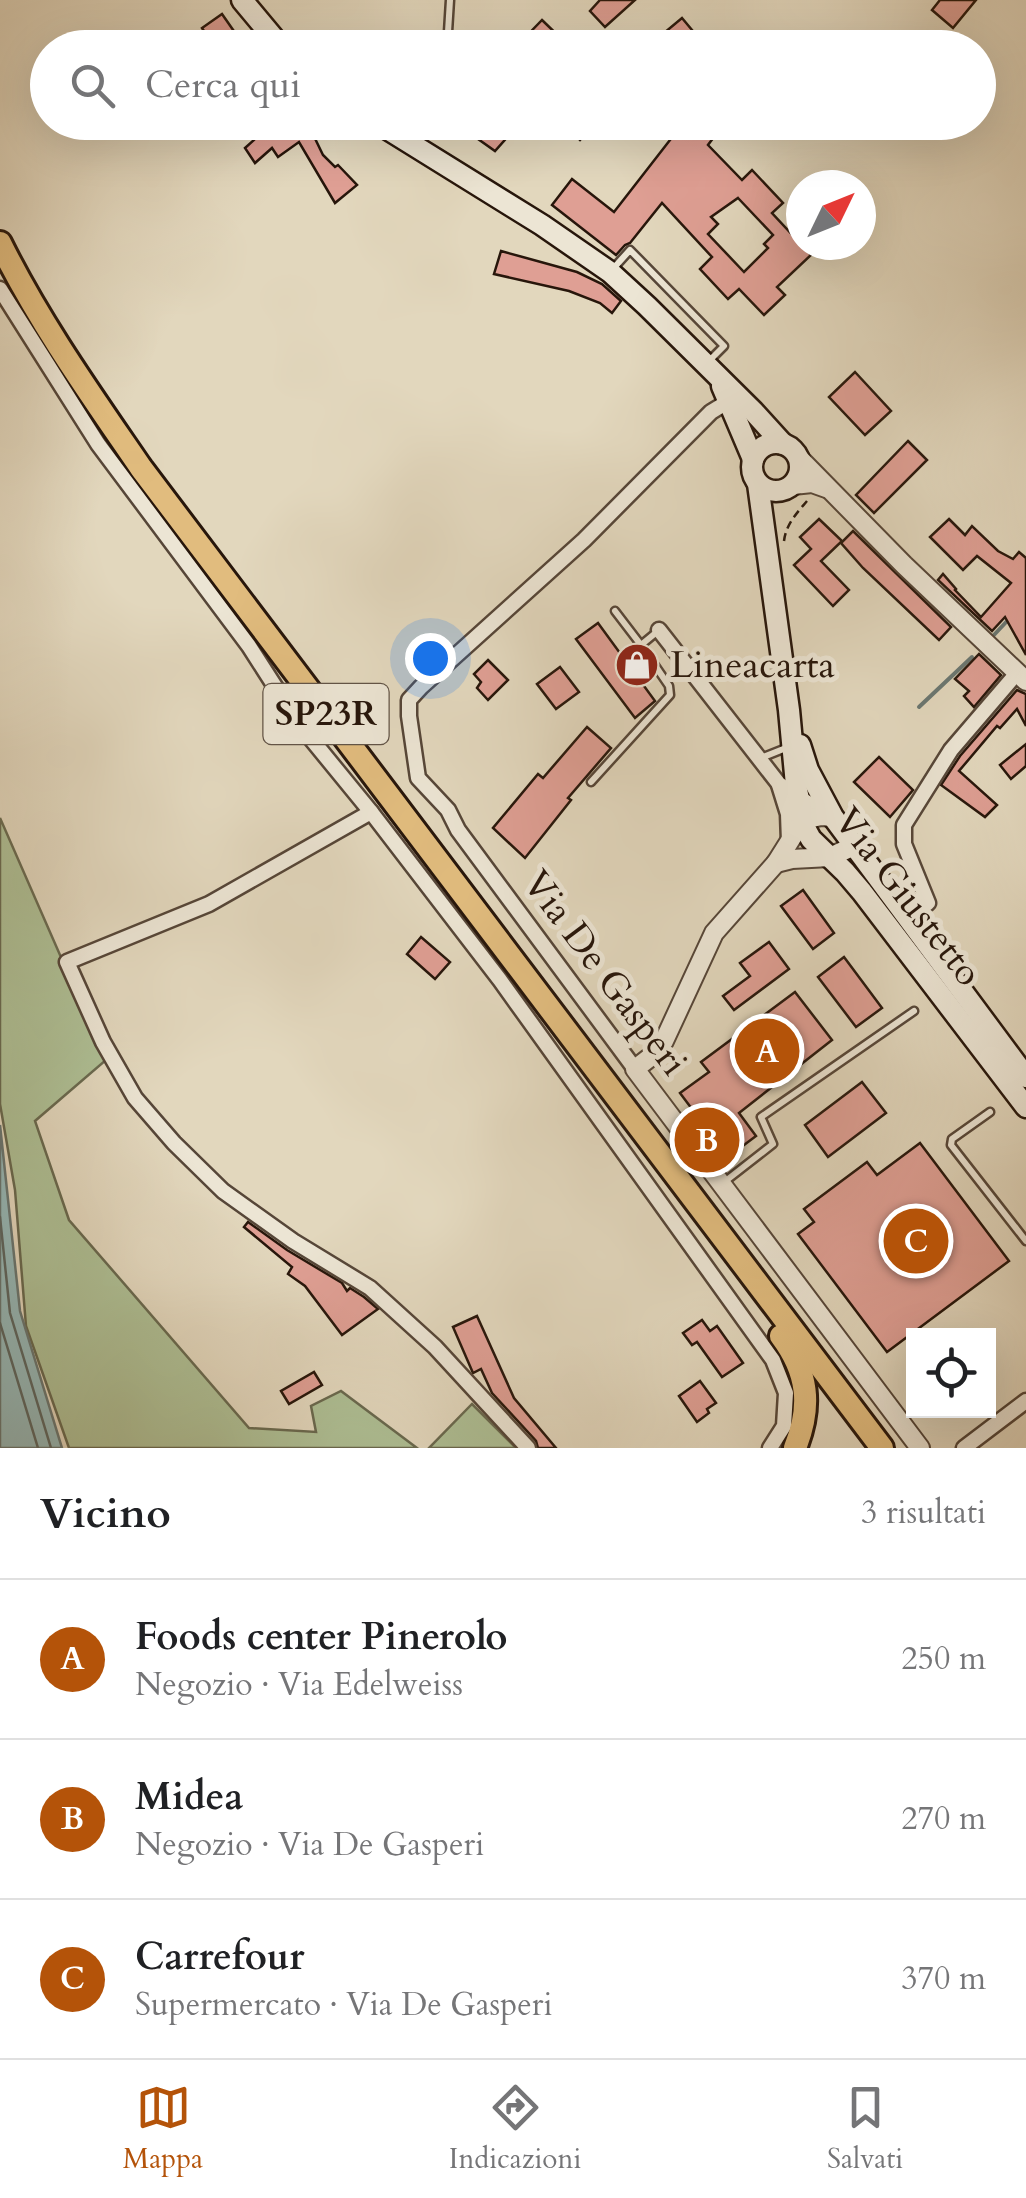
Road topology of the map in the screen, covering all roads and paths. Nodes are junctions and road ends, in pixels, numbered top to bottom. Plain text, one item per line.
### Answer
1 (242, 0) edge
2 (450, 0) edge
3 (267, 30) edge
4 (448, 30) edge
5 (404, 140) edge
6 (418, 140) edge
7 (413, 146) junction
8 (0, 243) edge
9 (610, 272) junction
10 (0, 289) edge
11 (711, 370) junction
12 (729, 401) junction
13 (791, 451) junction
14 (753, 458) junction
15 (758, 484) junction
16 (789, 488) junction
17 (831, 490) junction
18 (766, 540) junction
19 (615, 611) dead end
20 (659, 630) joint
21 (641, 646) junction
22 (1022, 677) edge
23 (788, 710) junction
24 (792, 746) junction
25 (760, 758) junction
26 (591, 782) dead end
27 (779, 784) junction
28 (799, 798) junction
29 (371, 812) junction
30 (833, 817) junction
31 (804, 820) junction
32 (789, 843) junction
33 (854, 846) junction
34 (830, 857) junction
35 (776, 863) junction
36 (908, 918) junction
37 (914, 1011) dead end
38 (635, 1069) junction
39 (1026, 1077) edge
40 (1026, 1107) edge
41 (990, 1112) dead end
42 (672, 1171) junction
43 (722, 1184) junction
44 (1026, 1241) edge
45 (1026, 1401) edge
46 (528, 1448) edge
47 (770, 1448) edge
48 (795, 1448) edge
49 (882, 1448) edge
50 (920, 1448) edge
51 (964, 1448) edge

1 - 3 main road
2 - 4 lane
5 - 7 main road
6 - 7 lane
7 - 9 main road
8 - 42 main road, SP23R
9 - 11 main road
9 - 11 lane
10 - 29 street
11 - 12 main road
11 - 13 main road
12 - 14 main road
12 - 38 street, Via De Gasperi
13 - 14 main road
13 - 16 main road
13 - 17 street
14 - 15 main road
15 - 16 main road
15 - 18 main road, Via Giustetto
16 - 17 street
16 - 18 main road, Via Giustetto
17 - 22 street
18 - 23 main road, Via Giustetto
19 - 21 lane
20 - 21 lane
20 - 25 street
21 - 26 lane
22 - 36 street
23 - 24 main road, Via Giustetto
23 - 30 main road, Via Giustetto
24 - 25 lane
24 - 28 main road, Via Giustetto
25 - 27 street
27 - 28 street
27 - 32 street
28 - 30 street
28 - 31 main road, Via Giustetto
29 - 46 street
29 - 47 street
30 - 31 street
30 - 33 main road, Via Giustetto
31 - 32 street
31 - 34 main road, Via Giustetto
32 - 35 street
33 - 34 street
33 - 36 main road, Via Giustetto
34 - 35 street
34 - 40 main road, Via Giustetto
35 - 38 street
36 - 39 main road, Via Giustetto
37 - 43 lane
38 - 43 street, Via De Gasperi
41 - 44 lane
42 - 48 main road
42 - 49 main road, SP23R
43 - 50 street, Via De Gasperi
45 - 51 street

